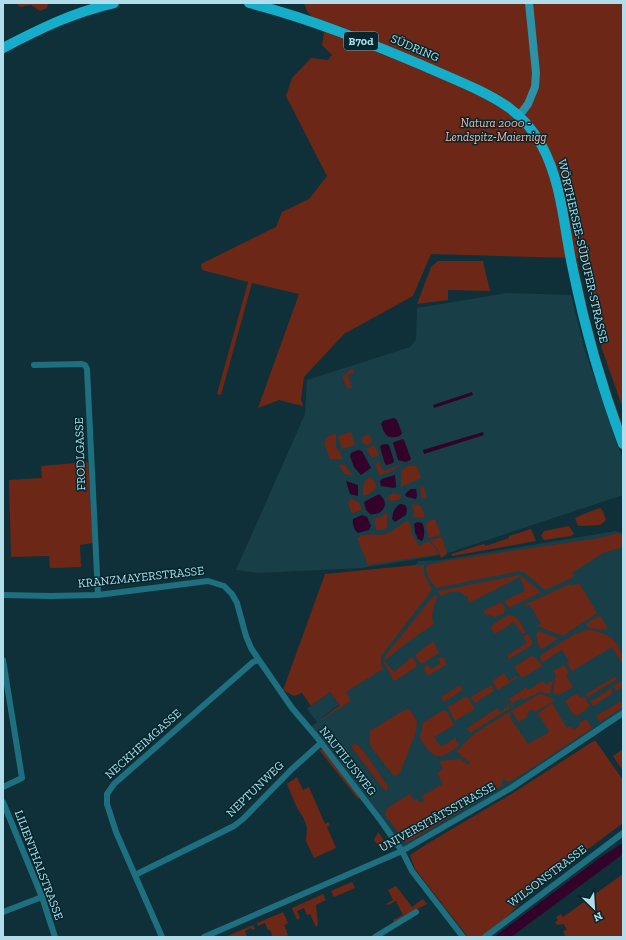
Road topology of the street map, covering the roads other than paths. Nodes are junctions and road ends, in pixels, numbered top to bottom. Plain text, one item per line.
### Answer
1 (114, 3) edge
2 (249, 3) edge
3 (529, 3) edge
4 (3, 48) edge
5 (519, 116) junction
6 (34, 365) dead end
7 (623, 444) edge
8 (230, 592) joint
9 (3, 595) edge
10 (98, 595) junction
11 (3, 660) edge
12 (259, 660) junction
13 (623, 713) edge
14 (321, 743) junction
15 (3, 787) edge
16 (3, 802) edge
17 (623, 833) edge
18 (402, 851) junction
19 (135, 875) junction
20 (42, 897) junction
21 (3, 912) edge
22 (416, 912) dead end
23 (55, 937) edge
24 (162, 937) edge
25 (204, 937) edge
26 (375, 937) edge
27 (463, 937) edge
28 (485, 937) edge

1 - 4 main road
2 - 5 main road, SÜDRING / B70d
3 - 5 main road
5 - 7 main road, WÖRTHERSEE-SÜDUFER-STRASSE / B70d
6 - 10 street, FRODLGASSE
8 - 10 street, KRANZMAYERSTRASSE
8 - 12 street, NAUTILUSWEG
9 - 10 street, KRANZMAYERSTRASSE
11 - 15 street
12 - 14 street, NAUTILUSWEG
12 - 19 street, NECKHEIMGASSE
13 - 18 street, UNIVERSITÄTSSTRASSE
14 - 18 street, NAUTILUSWEG
14 - 19 street, NEPTUNWEG
16 - 20 street, LILIENTHALSTRASSE
17 - 28 street, WILSONSTRASSE
18 - 25 street, UNIVERSITÄTSSTRASSE
18 - 27 street, NAUTILUSWEG
19 - 24 street, NECKHEIMGASSE
20 - 21 street
20 - 23 street, LILIENTHALSTRASSE
22 - 26 street

